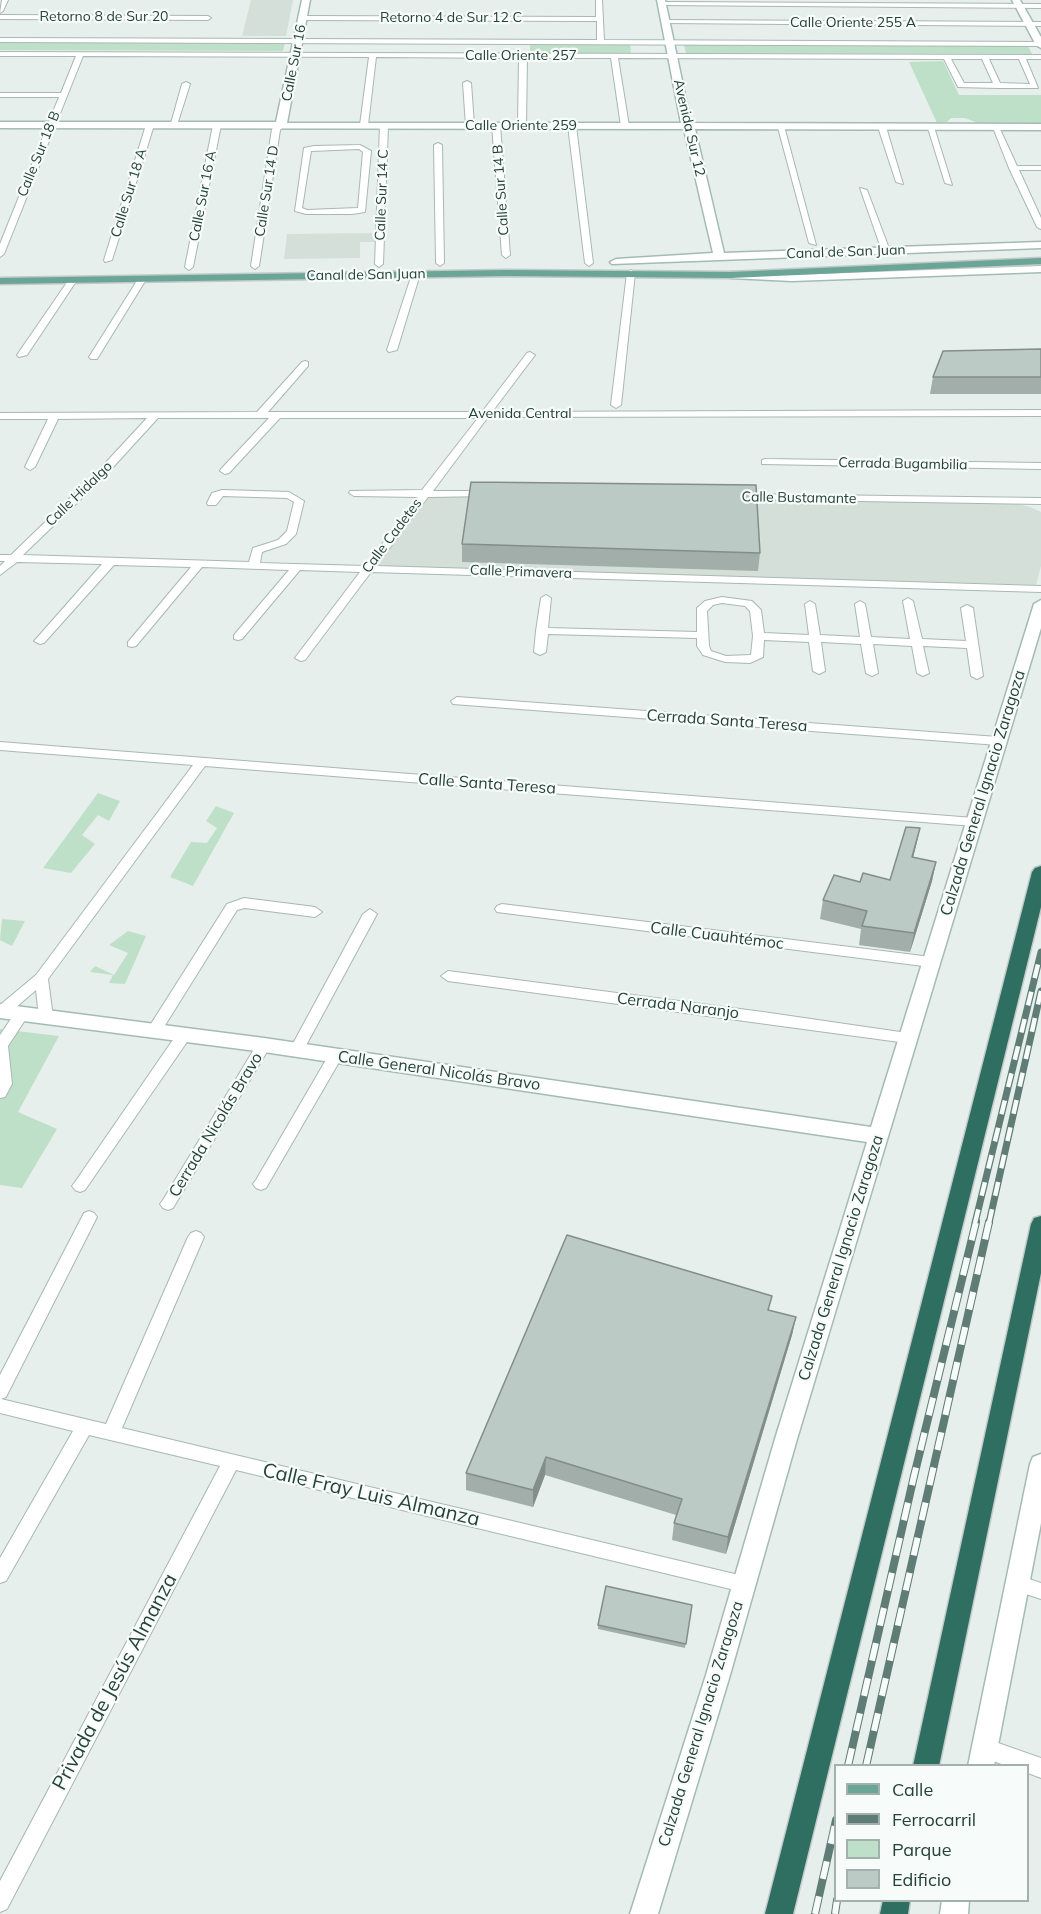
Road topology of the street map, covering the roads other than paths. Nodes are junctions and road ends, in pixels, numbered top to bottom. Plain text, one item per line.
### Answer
1 (5, 0) edge
2 (306, 0) edge
3 (599, 0) edge
4 (661, 2) edge
5 (1018, 3) edge
6 (1041, 6) edge
7 (0, 11) edge
8 (0, 17) edge
9 (208, 18) dead end
10 (303, 18) junction
11 (599, 19) junction
12 (665, 22) junction
13 (1029, 24) junction
14 (1041, 24) edge
15 (0, 40) edge
16 (298, 40) junction
17 (601, 42) junction
18 (670, 42) junction
19 (1041, 44) edge
20 (0, 54) edge
21 (80, 55) junction
22 (296, 55) junction
23 (373, 55) junction
24 (523, 56) junction
25 (614, 56) junction
26 (673, 56) junction
27 (946, 57) junction
28 (985, 57) junction
29 (1022, 57) junction
30 (1041, 57) edge
31 (1030, 74) junction
32 (1041, 74) edge
33 (466, 83) dead end
34 (186, 84) dead end
35 (998, 86) junction
36 (968, 94) dead end
37 (1041, 94) edge
38 (0, 95) edge
39 (63, 95) junction
40 (0, 125) edge
41 (50, 125) junction
42 (150, 125) junction
43 (173, 125) junction
44 (217, 125) junction
45 (281, 125) junction
46 (364, 125) junction
47 (384, 125) junction
48 (470, 125) junction
49 (496, 125) junction
50 (522, 125) junction
51 (572, 126) junction
52 (625, 126) junction
53 (687, 126) junction
54 (780, 126) junction
55 (882, 127) junction
56 (930, 127) junction
57 (995, 127) junction
58 (1041, 128) edge
59 (438, 145) dead end
60 (1013, 168) junction
61 (1041, 168) edge
62 (900, 182) dead end
63 (949, 183) dead end
64 (365, 185) junction
65 (382, 185) junction
66 (863, 190) dead end
67 (1031, 204) junction
68 (1041, 204) edge
69 (1041, 227) edge
70 (813, 243) dead end
71 (1041, 245) edge
72 (886, 251) junction
73 (0, 254) edge
74 (506, 255) dead end
75 (719, 256) junction
76 (108, 260) dead end
77 (1041, 261) edge
78 (589, 262) junction
79 (616, 262) junction
80 (256, 263) junction
81 (440, 263) junction
82 (379, 264) junction
83 (189, 267) junction
84 (852, 268) junction
85 (1041, 269) edge
86 (0, 270) edge
87 (631, 273) junction
88 (416, 274) junction
89 (731, 275) junction
90 (143, 278) junction
91 (72, 280) junction
92 (0, 281) edge
93 (392, 350) dead end
94 (21, 355) dead end
95 (530, 355) dead end
96 (94, 357) dead end
97 (306, 364) dead end
98 (616, 405) dead end
99 (1041, 413) edge
100 (261, 414) junction
101 (278, 414) junction
102 (156, 415) junction
103 (483, 415) junction
104 (54, 416) junction
105 (1, 419) edge
106 (766, 462) dead end
107 (1041, 466) edge
108 (30, 467) dead end
109 (225, 471) dead end
110 (354, 493) dead end
111 (424, 493) junction
112 (495, 494) edge
113 (732, 497) edge
114 (1028, 501) junction
115 (1041, 501) edge
116 (212, 503) dead end
117 (1041, 507) edge
118 (0, 558) edge
119 (13, 558) junction
120 (110, 562) junction
121 (199, 564) junction
122 (254, 565) junction
123 (298, 566) junction
124 (367, 568) junction
125 (0, 572) edge
126 (720, 578) junction
127 (1041, 589) edge
128 (546, 598) dead end
129 (722, 600) junction
130 (908, 601) dead end
131 (810, 604) dead end
132 (860, 604) dead end
133 (1041, 604) edge
134 (967, 608) dead end
135 (542, 631) junction
136 (702, 635) junction
137 (759, 636) junction
138 (238, 637) dead end
139 (816, 639) junction
140 (40, 641) dead end
141 (867, 642) junction
142 (917, 643) junction
143 (132, 644) dead end
144 (972, 645) junction
145 (540, 652) dead end
146 (301, 658) dead end
147 (819, 671) dead end
148 (872, 673) dead end
149 (923, 673) dead end
150 (977, 676) dead end
151 (457, 701) dead end
152 (998, 741) junction
153 (0, 746) edge
154 (202, 762) junction
155 (974, 822) junction
156 (1041, 872) edge
157 (502, 909) dead end
158 (315, 912) dead end
159 (370, 914) dead end
160 (931, 962) junction
161 (448, 976) dead end
162 (41, 978) junction
163 (1, 1011) edge
164 (22, 1014) junction
165 (46, 1017) junction
166 (154, 1031) junction
167 (184, 1035) junction
168 (908, 1038) junction
169 (264, 1046) junction
170 (296, 1051) junction
171 (335, 1057) junction
172 (0, 1093) edge
173 (878, 1136) junction
174 (261, 1184) dead end
175 (80, 1186) dead end
176 (168, 1204) dead end
177 (89, 1216) dead end
178 (1041, 1224) edge
179 (196, 1237) dead end
180 (0, 1392) edge
181 (0, 1406) edge
182 (84, 1426) junction
183 (111, 1433) junction
184 (231, 1462) junction
185 (1041, 1464) edge
186 (0, 1575) edge
187 (743, 1584) junction
188 (1017, 1584) junction
189 (1041, 1591) edge
190 (982, 1757) edge
191 (926, 1764) edge
192 (1020, 1764) edge
193 (0, 1902) edge
194 (644, 1914) edge
195 (779, 1914) edge

1 - 7 street
2 - 10 street, Calle Sur 16
3 - 11 street
4 - 5 street
4 - 12 street, Avenida Sur 12
5 - 6 street
5 - 13 street
8 - 9 street, Retorno 8 de Sur 20
10 - 11 street, Retorno 4 de Sur 12 C
10 - 16 street, Calle Sur 16
11 - 17 street
12 - 13 street, Calle Oriente 255 A
12 - 18 street, Avenida Sur 12
13 - 14 street, Calle Oriente 255 A
13 - 19 street
15 - 16 street, Calle Oriente 257
16 - 17 street, Calle Oriente 257
16 - 22 street, Calle Sur 16
17 - 18 street, Calle Oriente 257
18 - 19 street, Calle Oriente 257
18 - 26 street, Avenida Sur 12
20 - 21 street, Calle Oriente 257
21 - 22 street, Calle Oriente 257
21 - 39 street, Calle Sur 18 B
22 - 23 street, Calle Oriente 257
22 - 45 street, Calle Sur 16
23 - 24 street, Calle Oriente 257
23 - 46 street
24 - 25 street, Calle Oriente 257
24 - 50 street
25 - 26 street, Calle Oriente 257
25 - 52 street
26 - 27 street, Calle Oriente 257
26 - 53 street, Avenida Sur 12
27 - 28 street, Calle Oriente 257
27 - 35 street
28 - 29 street, Calle Oriente 257
28 - 35 street
29 - 30 street, Calle Oriente 257
29 - 31 street
31 - 32 street
31 - 35 street
33 - 48 street
34 - 43 street
36 - 37 street
38 - 39 street
39 - 41 street, Calle Sur 18 B
40 - 41 street, Calle Oriente 259
41 - 42 street, Calle Oriente 259
41 - 73 street, Calle Sur 18 B
42 - 43 street, Calle Oriente 259
42 - 76 street, Calle Sur 18 A
43 - 44 street, Calle Oriente 259
44 - 45 street, Calle Oriente 259
44 - 83 street, Calle Sur 16 A
45 - 46 street, Calle Oriente 259
45 - 80 street, Calle Sur 14 D
46 - 47 street, Calle Oriente 259
47 - 48 street, Calle Oriente 259
47 - 65 street, Calle Sur 14 C
48 - 49 street, Calle Oriente 259
49 - 50 street, Calle Oriente 259
49 - 74 street, Calle Sur 14 B
50 - 51 street, Calle Oriente 259
51 - 52 street, Calle Oriente 259
51 - 78 street
52 - 53 street, Calle Oriente 259
53 - 54 street, Calle Oriente 259
53 - 75 street, Avenida Sur 12
54 - 55 street, Calle Oriente 259
54 - 70 street
55 - 56 street, Calle Oriente 259
55 - 62 street
56 - 57 street, Calle Oriente 259
56 - 63 street
57 - 58 street, Calle Oriente 259
57 - 60 street
59 - 81 street
60 - 61 street
60 - 67 street
64 - 64 street
64 - 65 street
65 - 82 street, Calle Sur 14 C
66 - 72 street
67 - 68 street
67 - 69 street
71 - 72 street, Canal de San Juan
72 - 75 street, Canal de San Juan
75 - 79 street, Canal de San Juan
77 - 84 main road, Canal de San Juan
78 - 79 main road, Canal de San Juan
78 - 81 main road, Canal de San Juan
79 - 84 main road, Canal de San Juan
80 - 82 main road, Canal de San Juan
80 - 83 main road, Canal de San Juan
81 - 82 main road, Canal de San Juan
83 - 86 main road, Canal de San Juan
84 - 89 main road, Canal de San Juan
85 - 89 street, Canal de San Juan
87 - 88 main road, Canal de San Juan
87 - 89 main road, Canal de San Juan
87 - 98 street
88 - 90 main road, Canal de San Juan
88 - 93 street
90 - 91 main road, Canal de San Juan
90 - 96 street
91 - 92 main road, Canal de San Juan
91 - 94 street
95 - 103 street, Calle Cadetes
97 - 100 street
99 - 103 street, Avenida Central
100 - 101 street, Avenida Central
100 - 102 street, Avenida Central
101 - 103 street, Avenida Central
101 - 109 street
102 - 104 street, Avenida Central
102 - 119 street, Calle Hidalgo
103 - 111 street, Calle Cadetes
104 - 105 street, Avenida Central
104 - 108 street
106 - 107 street, Cerrada Bugambilia
110 - 111 street
111 - 112 street
111 - 124 street, Calle Cadetes
113 - 114 street, Calle Bustamante
114 - 115 street, Calle Bustamante
114 - 117 street, Calle Bustamante
116 - 122 street
118 - 119 street, Calle Primavera
119 - 120 street, Calle Primavera
119 - 125 street, Calle Hidalgo
120 - 121 street, Calle Primavera
120 - 140 street
121 - 122 street, Calle Primavera
121 - 143 street
122 - 123 street, Calle Primavera
123 - 124 street, Calle Primavera
123 - 138 street
124 - 126 street, Calle Primavera
124 - 146 street, Calle Cadetes
126 - 127 street, Calle Primavera
126 - 129 street
128 - 135 street
129 - 136 street
129 - 137 street
130 - 142 street
131 - 139 street
132 - 141 street
133 - 152 street, Calzada General Ignacio Zaragoza
134 - 144 street
135 - 136 street
135 - 145 street
136 - 137 street
137 - 139 street
139 - 141 street
139 - 147 street
141 - 142 street
141 - 148 street
142 - 144 street
142 - 149 street
144 - 150 street
151 - 152 street, Cerrada Santa Teresa
152 - 155 street, Calzada General Ignacio Zaragoza
153 - 154 street, Calle Santa Teresa
154 - 155 street, Calle Santa Teresa
154 - 162 street
155 - 160 street, Calzada General Ignacio Zaragoza
156 - 195 highway
157 - 160 street, Calle Cuauhtémoc
158 - 166 street
159 - 170 street
160 - 168 street, Calzada General Ignacio Zaragoza
161 - 168 street, Cerrada Naranjo
162 - 163 street
162 - 165 street
163 - 164 street, Calle General Nicolás Bravo
164 - 165 street, Calle General Nicolás Bravo
164 - 172 street
165 - 166 street, Calle General Nicolás Bravo
166 - 167 street, Calle General Nicolás Bravo
167 - 169 street, Calle General Nicolás Bravo
167 - 175 street
168 - 173 street, Calzada General Ignacio Zaragoza
169 - 170 street, Calle General Nicolás Bravo
169 - 176 street, Cerrada Nicolás Bravo
170 - 171 street, Calle General Nicolás Bravo
171 - 173 street, Calle General Nicolás Bravo
171 - 174 street
173 - 187 street, Calzada General Ignacio Zaragoza
177 - 180 street
178 - 191 highway
179 - 183 street
181 - 182 street, Calle Fray Luis Almanza
182 - 183 street, Calle Fray Luis Almanza
182 - 186 street
183 - 184 street, Calle Fray Luis Almanza
184 - 187 street, Calle Fray Luis Almanza
184 - 193 street, Privada de Jesús Almanza
185 - 188 street
187 - 194 street, Calzada General Ignacio Zaragoza
188 - 189 street
188 - 190 street
190 - 192 street

